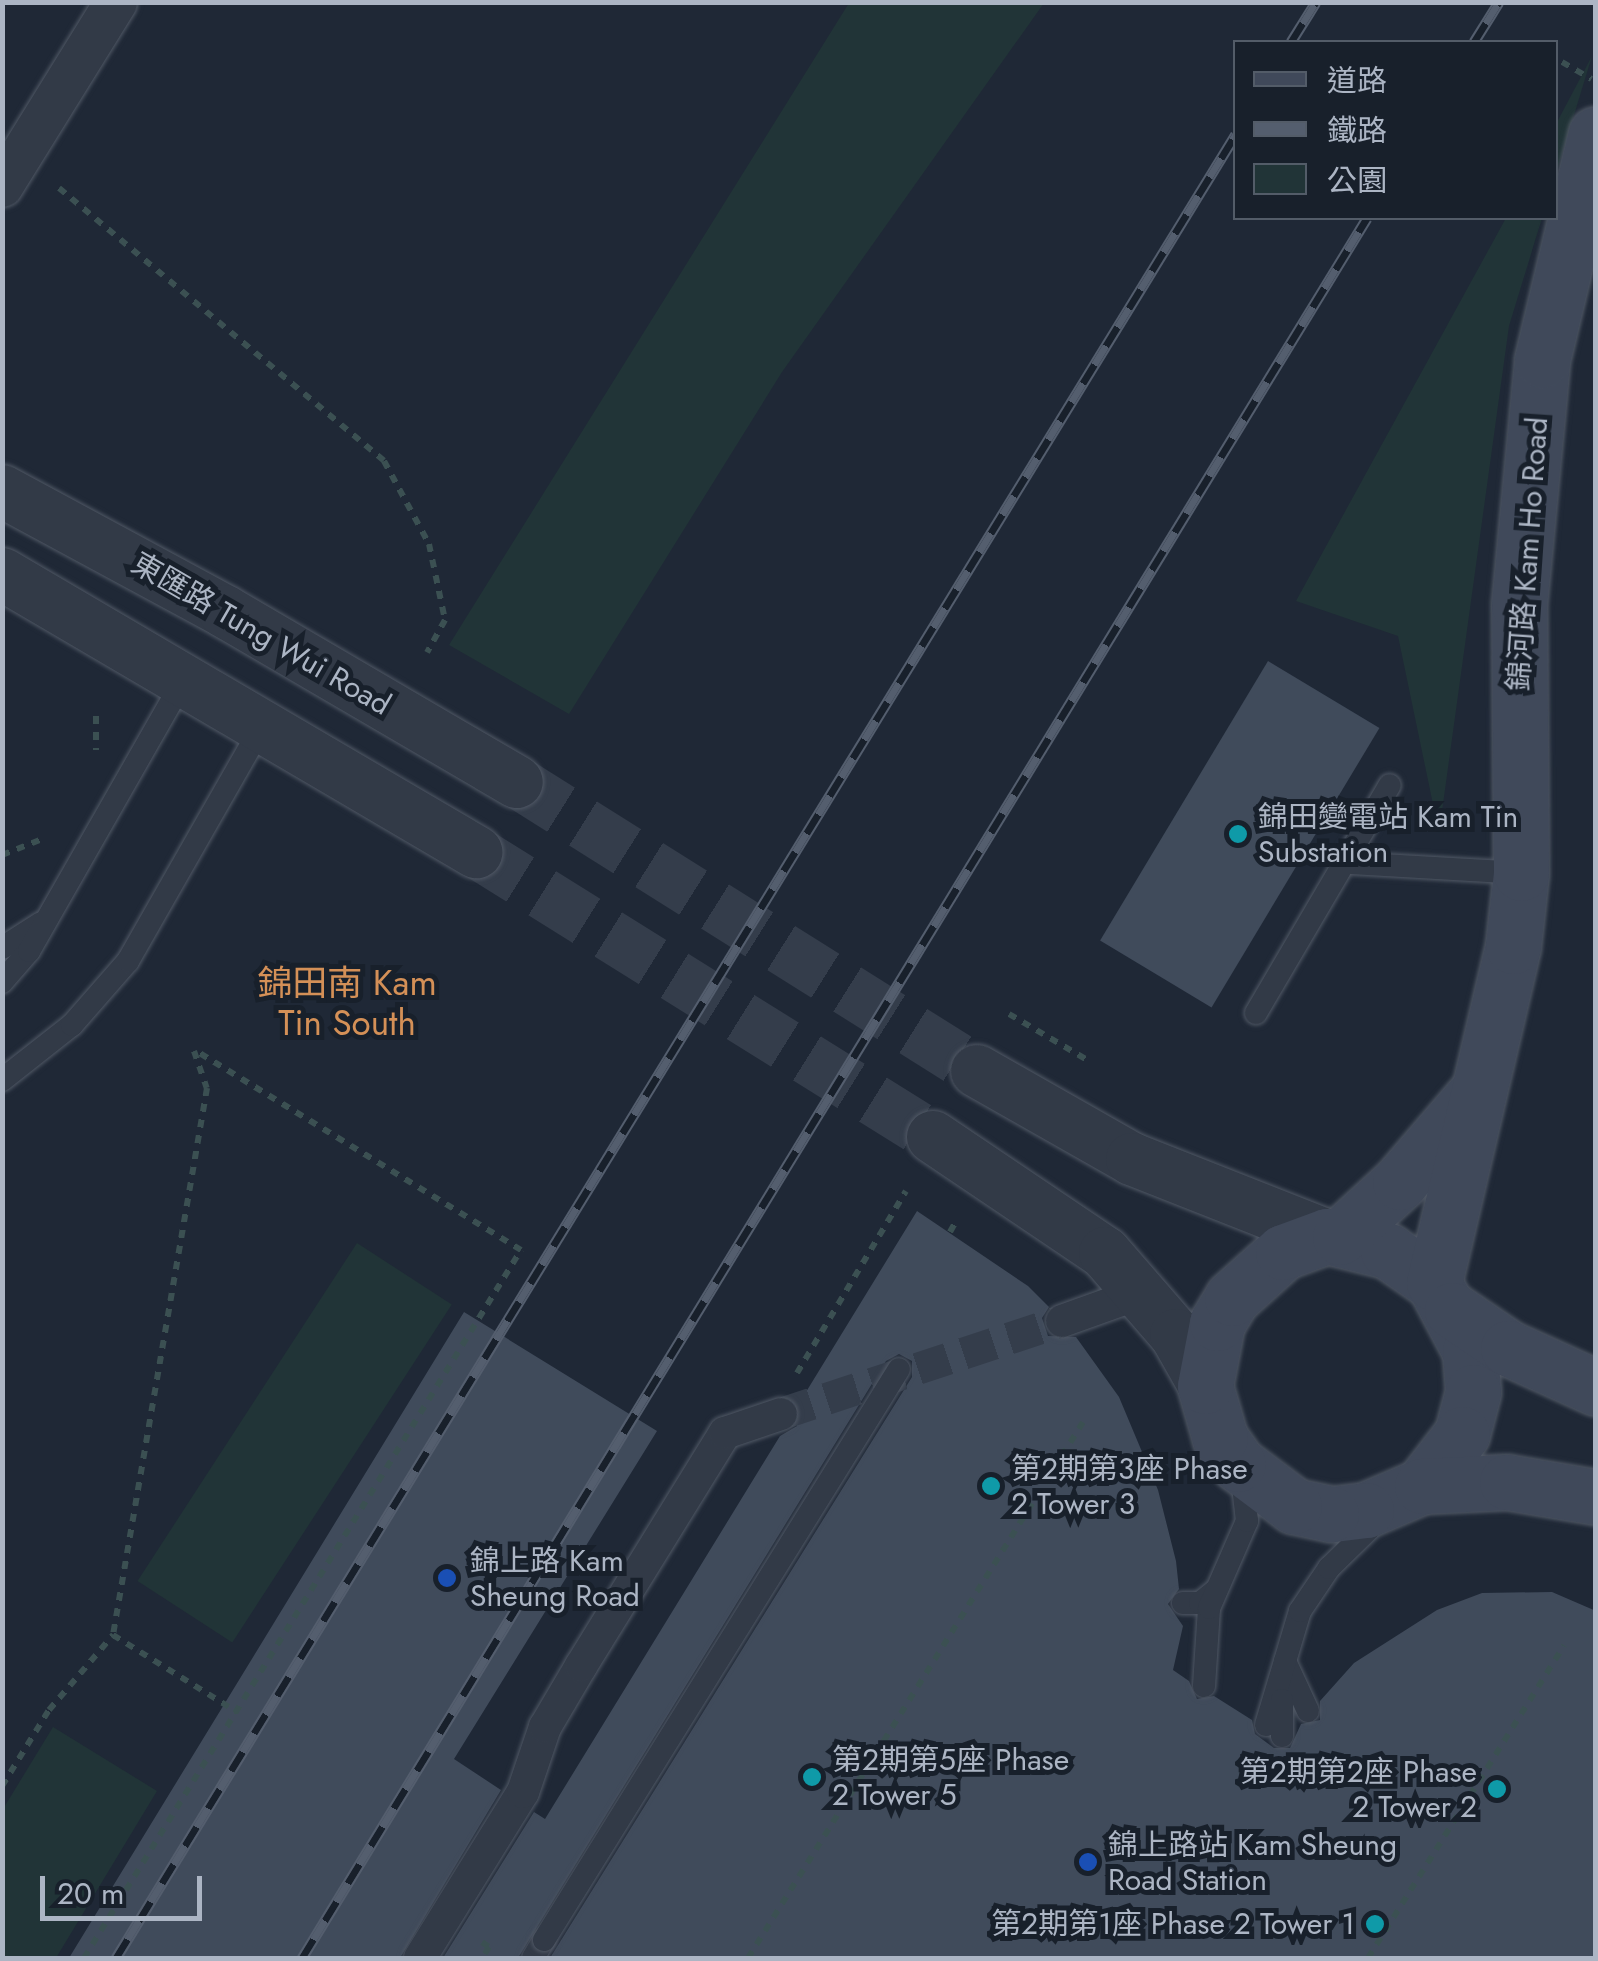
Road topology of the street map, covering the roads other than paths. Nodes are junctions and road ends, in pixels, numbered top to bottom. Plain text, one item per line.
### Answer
1 (116, 2) edge
2 (1596, 134) edge
3 (2, 186) edge
4 (2, 492) edge
5 (2, 574) edge
6 (185, 678) junction
7 (264, 724) junction
8 (517, 782) tunnel mouth
9 (1390, 786) dead end
10 (476, 852) tunnel mouth
11 (1349, 862) junction
12 (1521, 873) junction
13 (44, 921) junction
14 (2, 936) edge
15 (2, 948) edge
16 (2, 982) edge
17 (1256, 1012) dead end
18 (976, 1071) tunnel mouth
19 (2, 1080) edge
20 (1474, 1095) junction
21 (933, 1137) tunnel mouth
22 (1334, 1237) junction
23 (1143, 1292) junction
24 (1443, 1296) junction
25 (1062, 1320) tunnel mouth
26 (899, 1369) dead end
27 (1206, 1386) junction
28 (1596, 1388) edge
29 (776, 1416) tunnel mouth
30 (1238, 1464) junction
31 (1413, 1491) junction
32 (1596, 1497) edge
33 (1216, 1590) junction
34 (1183, 1603) dead end
35 (1285, 1661) junction
36 (1204, 1686) dead end
37 (1308, 1712) dead end
38 (1274, 1731) dead end
39 (420, 1958) edge
40 (533, 1958) edge

1 - 3 street
2 - 12 main road, 錦河路 Kam Ho Road
4 - 8 street, 東匯路 Tung Wui Road
5 - 6 street
6 - 7 street
6 - 13 lane
7 - 10 street
7 - 19 lane
9 - 11 lane
11 - 12 lane
11 - 17 lane
12 - 20 main road, 錦河路 Kam Ho Road
13 - 14 lane
13 - 15 lane
13 - 16 lane
18 - 22 street
20 - 22 main road, 錦河路 Kam Ho Road
20 - 24 main road, 錦河路 Kam Ho Road
21 - 23 street
22 - 24 main road
22 - 27 main road
23 - 25 street
23 - 27 street
24 - 28 main road
24 - 31 main road
26 - 40 lane, bridge
27 - 30 main road
29 - 39 street
30 - 31 main road
30 - 33 lane
31 - 32 main road
31 - 35 lane
33 - 34 lane
33 - 36 lane
35 - 37 lane
35 - 38 lane

